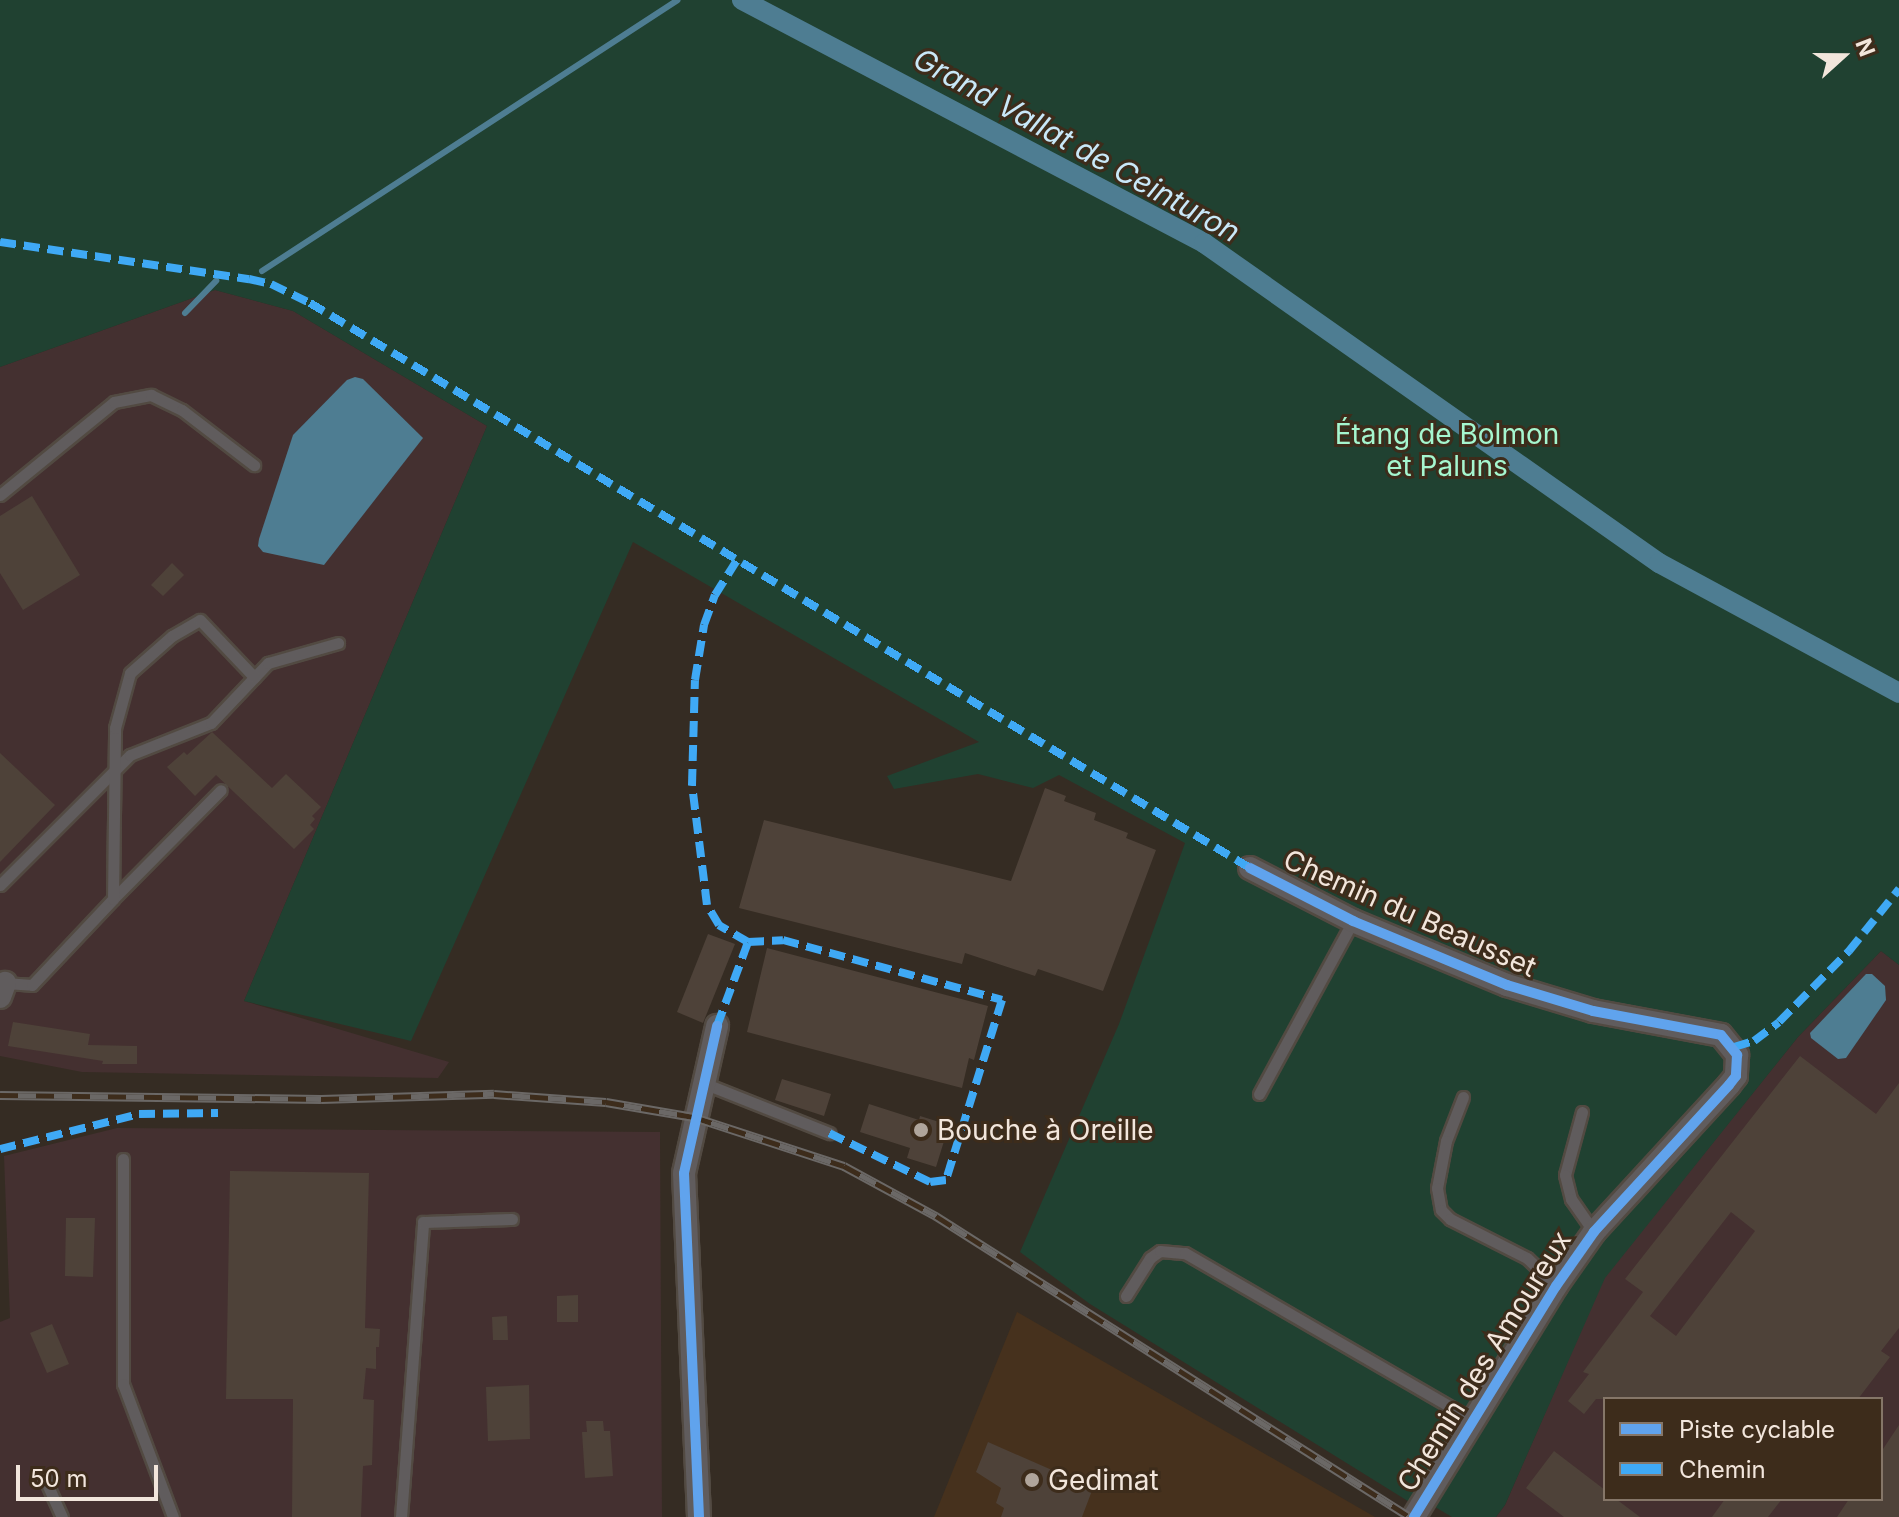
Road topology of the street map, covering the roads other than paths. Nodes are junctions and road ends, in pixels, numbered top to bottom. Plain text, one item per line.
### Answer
1 (254, 465) dead end
2 (0, 495) edge
3 (338, 643) dead end
4 (254, 677) junction
5 (112, 773) junction
6 (221, 790) dead end
7 (1250, 868) dead end
8 (0, 885) edge
9 (113, 899) junction
10 (1353, 921) junction
11 (3, 990) edge
12 (717, 1026) dead end
13 (1734, 1047) joint
14 (703, 1083) junction
15 (1259, 1094) dead end
16 (1463, 1097) dead end
17 (1582, 1112) dead end
18 (829, 1133) dead end
19 (123, 1159) dead end
20 (512, 1219) dead end
21 (1594, 1232) junction
22 (1556, 1286) junction
23 (1126, 1296) dead end
24 (1473, 1420) junction
25 (44, 1477) dead end
26 (62, 1517) edge
27 (173, 1517) edge
28 (401, 1517) edge
29 (699, 1517) edge
30 (1414, 1517) edge

1 - 2 lane
3 - 4 lane
4 - 5 lane
4 - 5 lane
5 - 8 lane
5 - 9 lane
6 - 9 lane
7 - 10 street, Chemin du Beausset
9 - 11 lane
10 - 13 street, Chemin du Beausset
10 - 15 lane
12 - 14 street
13 - 21 street, Chemin des Amoureux
14 - 18 lane
14 - 29 street
16 - 22 lane
17 - 21 lane
19 - 27 lane
20 - 28 lane
21 - 22 street, Chemin des Amoureux
22 - 24 street, Chemin des Amoureux
23 - 24 lane
24 - 30 street, Chemin des Amoureux
25 - 26 lane

